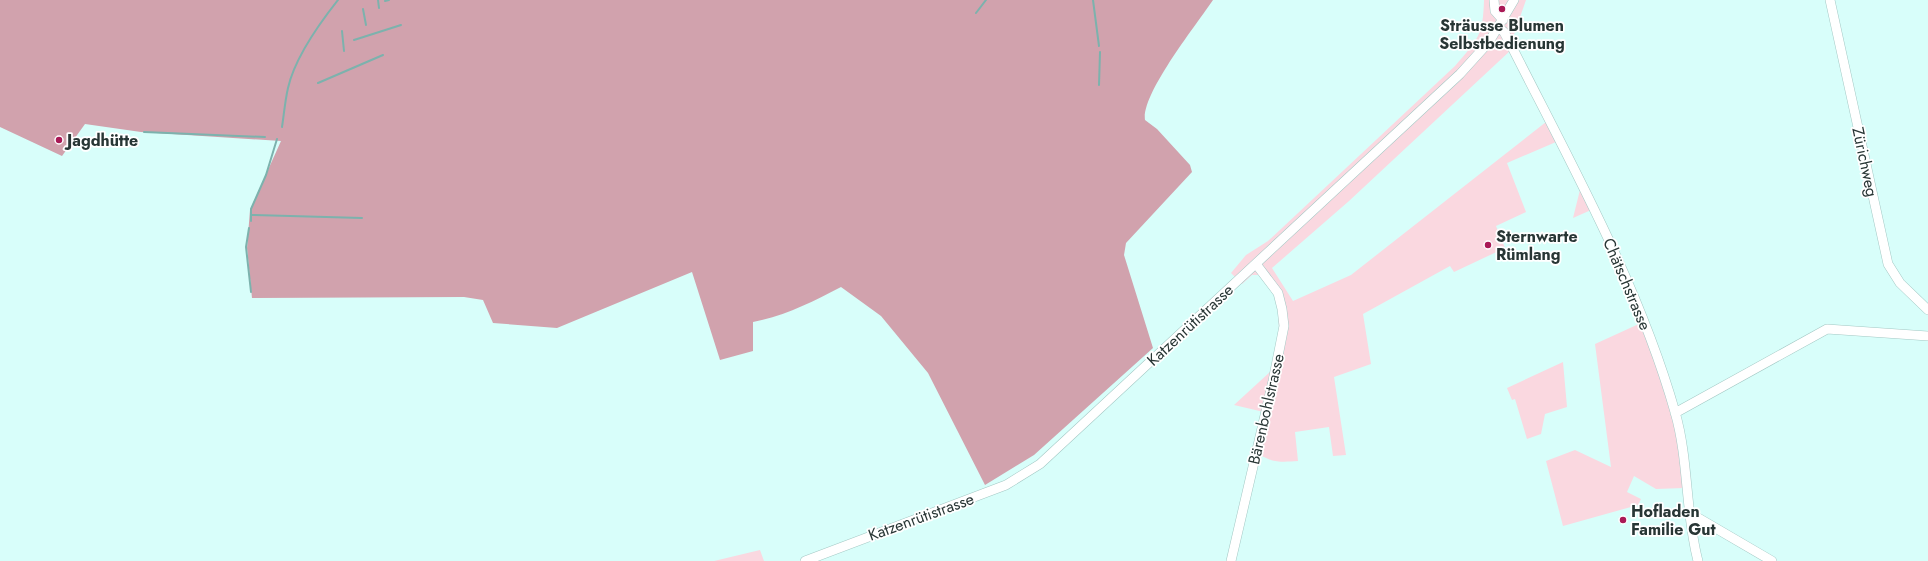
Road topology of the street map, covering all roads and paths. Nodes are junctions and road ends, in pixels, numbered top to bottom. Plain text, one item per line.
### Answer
1 (1494, 0) edge
2 (1514, 0) edge
3 (1830, 0) edge
4 (1501, 24) junction
5 (1256, 264) junction
6 (1928, 310) edge
7 (1928, 336) edge
8 (1675, 413) junction
9 (1688, 512) junction
10 (805, 561) edge
11 (1231, 561) edge
12 (1698, 561) edge
13 (1772, 561) edge

1 - 4 street, Chätschstrasse
2 - 4 street, Katzenrütistrasse
3 - 6 street, Zürichweg
4 - 5 street, Katzenrütistrasse
4 - 8 street, Chätschstrasse
5 - 10 street, Katzenrütistrasse
5 - 11 street, Bärenbohlstrasse
7 - 8 street
8 - 9 street, Chätschstrasse
9 - 12 street, Chätschstrasse
9 - 13 street

